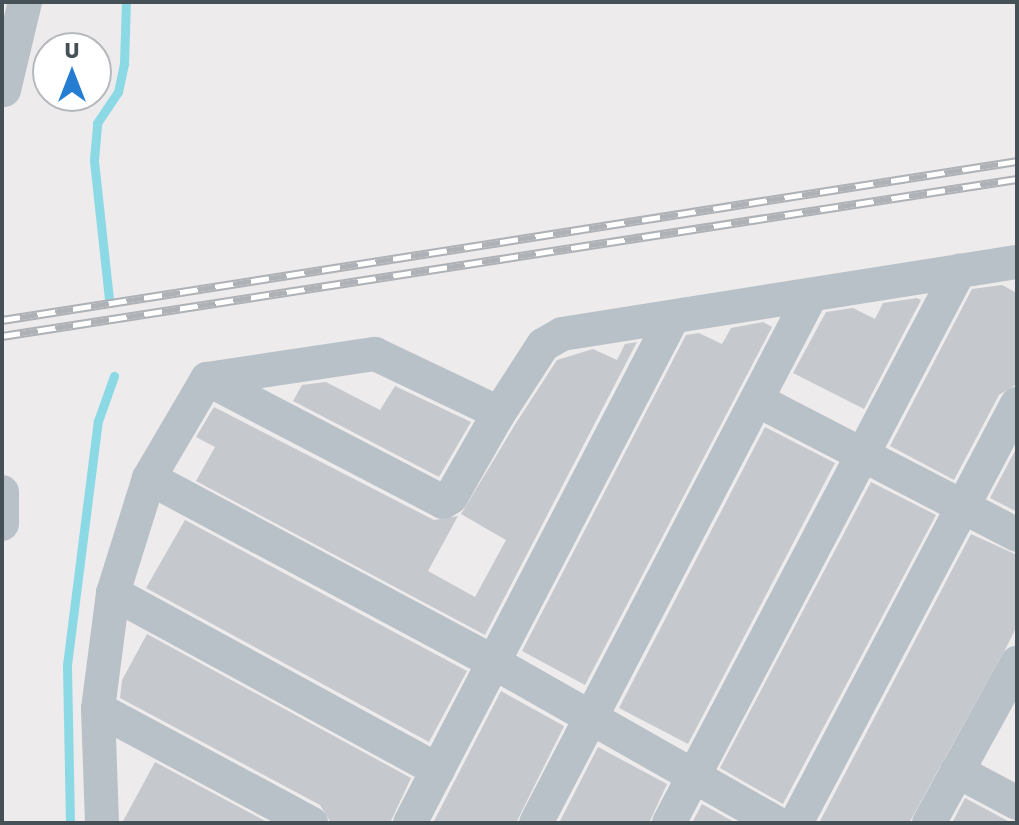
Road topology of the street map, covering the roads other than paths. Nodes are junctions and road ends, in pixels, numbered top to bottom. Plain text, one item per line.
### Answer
1 (25, 2) edge
2 (4, 90) edge
3 (1017, 262) edge
4 (959, 271) junction
5 (811, 295) junction
6 (673, 317) junction
7 (207, 379) junction
8 (757, 400) junction
9 (1017, 404) edge
10 (499, 413) junction
11 (863, 455) junction
12 (149, 478) junction
13 (2, 492) edge
14 (963, 507) junction
15 (2, 524) edge
16 (1017, 535) edge
17 (113, 593) junction
18 (493, 662) junction
19 (1017, 663) edge
20 (98, 709) junction
21 (593, 719) junction
22 (438, 770) junction
23 (957, 771) junction
24 (694, 776) junction
25 (1017, 803) edge
26 (102, 823) edge
27 (311, 823) edge
28 (410, 823) edge
29 (536, 823) edge
30 (669, 823) edge
31 (776, 823) edge
32 (796, 823) edge
33 (929, 823) edge

1 - 2 street
3 - 4 street
4 - 5 street
4 - 11 street
5 - 6 street
5 - 8 street
6 - 10 street
6 - 18 street
7 - 10 street
7 - 10 street
7 - 12 street
8 - 11 street
8 - 21 street
9 - 14 street
11 - 14 street
11 - 24 street
12 - 17 street
12 - 18 street
13 - 15 street
14 - 16 street
14 - 32 street
17 - 20 street
17 - 22 street
18 - 21 street
18 - 22 street
19 - 23 street
20 - 26 street
20 - 27 street
21 - 24 street
21 - 29 street
22 - 28 street
23 - 25 street
23 - 33 street
24 - 30 street
24 - 31 street

